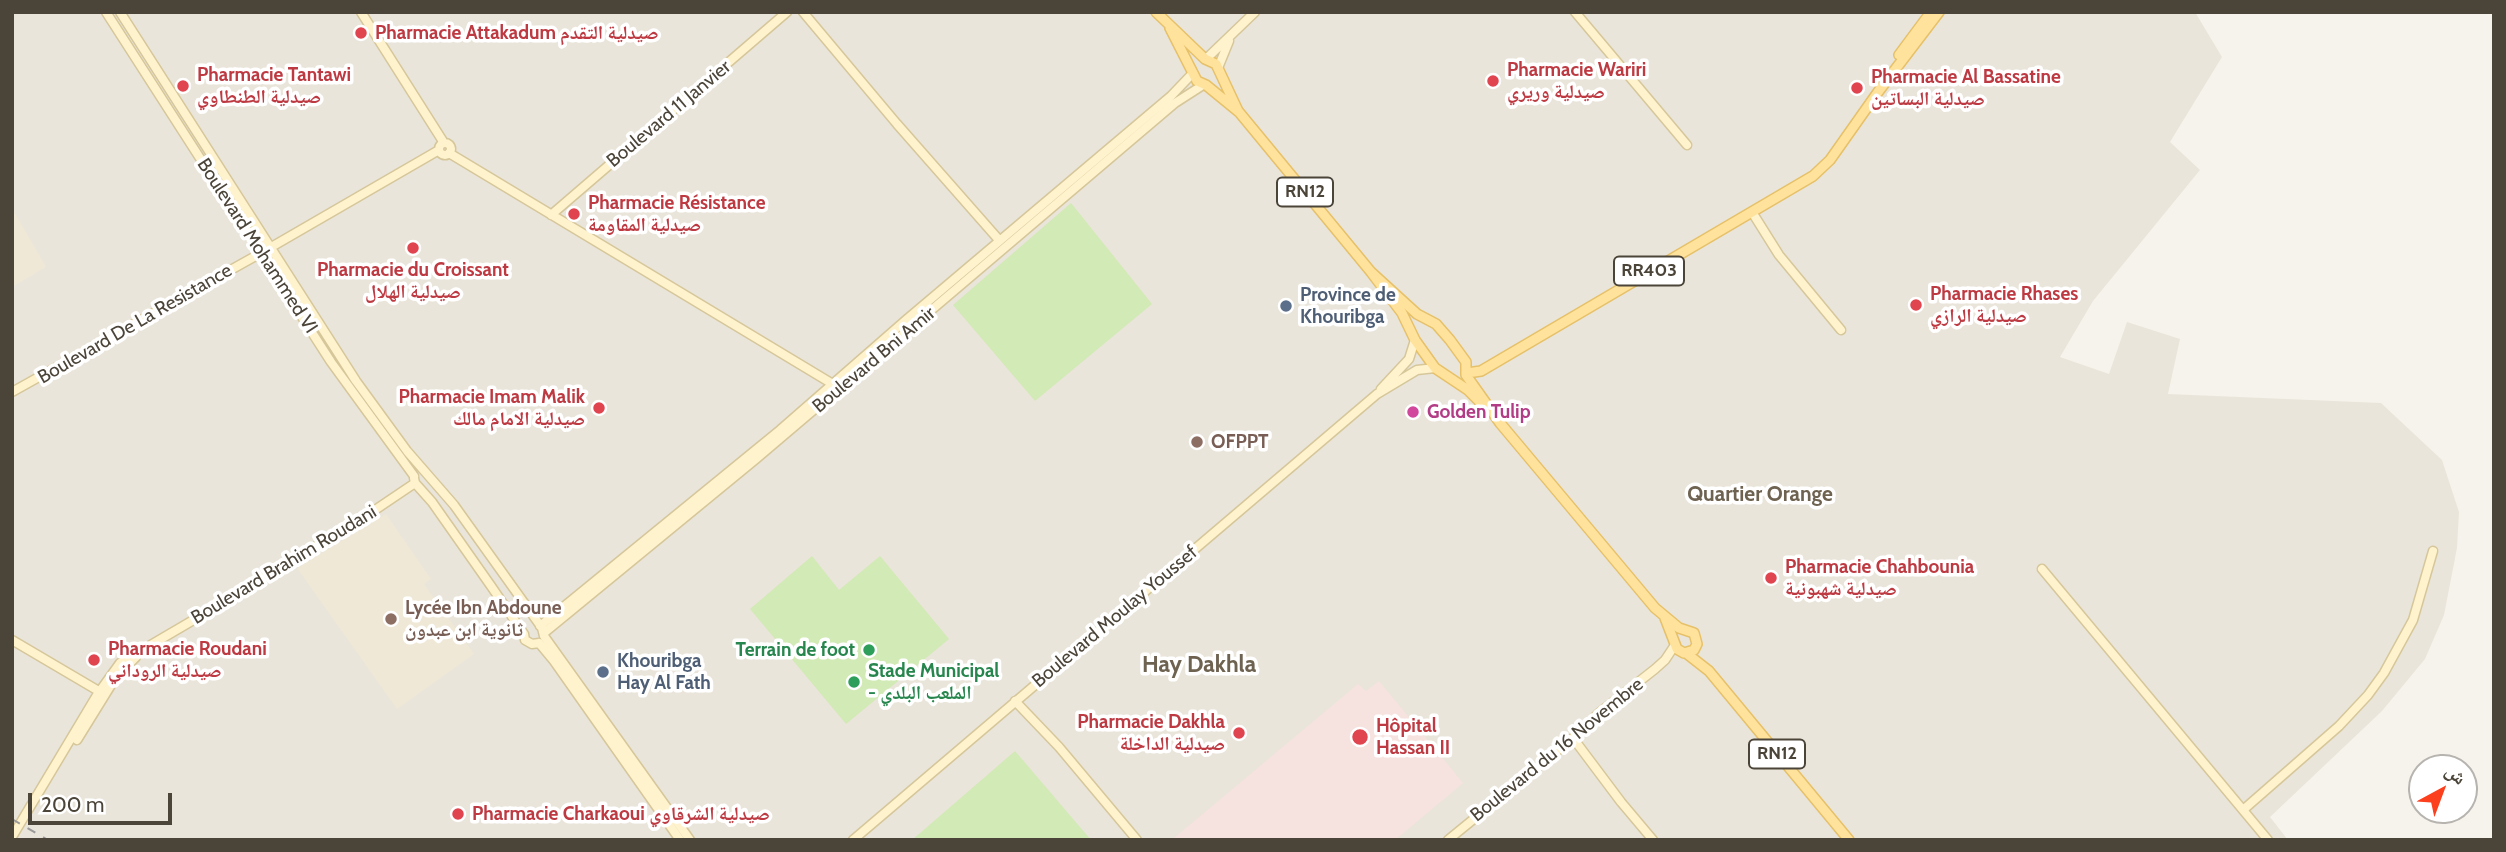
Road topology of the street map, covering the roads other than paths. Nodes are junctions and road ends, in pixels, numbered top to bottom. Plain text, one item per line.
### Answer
1 (106, 12) edge
2 (120, 12) edge
3 (361, 12) edge
4 (787, 12) edge
5 (803, 12) edge
6 (1156, 12) edge
7 (1255, 12) edge
8 (1575, 12) edge
9 (1931, 12) edge
10 (1939, 12) edge
11 (1170, 28) junction
12 (1230, 38) junction
13 (1205, 59) junction
14 (1219, 70) junction
15 (1193, 72) junction
16 (1204, 85) junction
17 (1239, 112) junction
18 (1686, 145) dead end
19 (441, 147) junction
20 (1813, 176) junction
21 (1752, 212) junction
22 (551, 215) junction
23 (999, 240) junction
24 (271, 247) junction
25 (261, 253) junction
26 (1371, 272) junction
27 (1422, 317) junction
28 (1410, 328) junction
29 (1841, 330) dead end
30 (1415, 340) junction
31 (1466, 362) junction
32 (1486, 367) junction
33 (1435, 368) junction
34 (1467, 374) junction
35 (1455, 382) junction
36 (836, 386) junction
37 (12, 392) edge
38 (1377, 394) junction
39 (1500, 423) junction
40 (426, 474) junction
41 (416, 482) junction
42 (2432, 551) dead end
43 (2042, 569) dead end
44 (1665, 618) junction
45 (1683, 630) junction
46 (541, 633) junction
47 (524, 634) junction
48 (12, 640) edge
49 (152, 644) junction
50 (1697, 645) junction
51 (1679, 648) junction
52 (1705, 667) junction
53 (97, 692) junction
54 (1016, 701) junction
55 (1573, 738) junction
56 (2243, 810) junction
57 (14, 839) edge
58 (680, 840) edge
59 (690, 840) edge
60 (853, 840) edge
61 (1137, 840) edge
62 (1448, 840) edge
63 (1653, 840) edge
64 (1849, 840) edge
65 (2268, 840) edge

1 - 25 main road, Boulevard Mohammed VI
2 - 24 main road, Boulevard Mohammed VI
3 - 19 main road
4 - 22 main road, Boulevard 11 Janvier
5 - 23 main road
6 - 11 main road, RN12
7 - 12 main road
8 - 18 main road
9 - 20 main road, RR403
10 - 20 main road, RR403
11 - 13 main road, RN12
11 - 15 main road, RN12
12 - 13 main road
12 - 14 main road
13 - 14 main road, RN12
13 - 15 main road
14 - 16 main road
14 - 17 main road, RN12
15 - 16 main road, RN12
15 - 23 main road, Boulevard Bni Amir
16 - 17 main road, RN12
16 - 36 main road, Boulevard Bni Amir
17 - 26 main road, RN12
19 - 22 main road
19 - 24 main road, Boulevard De La Resistance
20 - 21 main road, RR403
21 - 29 main road
21 - 32 main road, RR403
22 - 36 main road
23 - 36 main road, Boulevard Bni Amir
24 - 25 main road, Boulevard De La Resistance
24 - 40 main road, Boulevard Mohammed VI
25 - 37 main road, Boulevard De La Resistance
25 - 41 main road, Boulevard Mohammed VI
26 - 27 main road, RN12
26 - 28 main road, RN12
27 - 28 main road
27 - 31 main road, RN12
28 - 30 main road, RN12
30 - 33 main road, RN12
30 - 38 main road
31 - 32 main road
31 - 34 main road
32 - 34 main road, RR403
33 - 35 main road, RN12
33 - 38 main road
34 - 35 main road
34 - 39 main road, RN12
35 - 39 main road, RN12
36 - 46 main road, Boulevard Bni Amir
38 - 54 main road, Boulevard Moulay Youssef
39 - 44 main road, RN12
40 - 41 main road
40 - 41 main road
40 - 46 main road, Boulevard Mohammed VI
41 - 47 main road, Boulevard Mohammed VI
41 - 49 main road, Boulevard Brahim Roudani
42 - 56 main road
43 - 56 main road
44 - 45 main road, RN12
44 - 51 main road, RN12
45 - 50 main road, RN12
45 - 51 main road
46 - 47 main road, Boulevard Bni Amir
46 - 47 main road
46 - 58 main road, Boulevard Mohammed VI
46 - 59 main road, Boulevard Mohammed VI
48 - 53 main road
49 - 53 main road, Boulevard Brahim Roudani
49 - 53 main road, Boulevard Brahim Roudani
50 - 51 main road
50 - 52 main road, RN12
51 - 52 main road, RN12
51 - 55 main road, Boulevard du 16 Novembre
52 - 64 main road, RN12
53 - 57 main road, Boulevard Brahim Roudani
53 - 57 main road, Boulevard Brahim Roudani
54 - 60 main road, Boulevard Moulay Youssef
54 - 61 main road
55 - 62 main road, Boulevard du 16 Novembre
55 - 63 main road
56 - 65 main road

